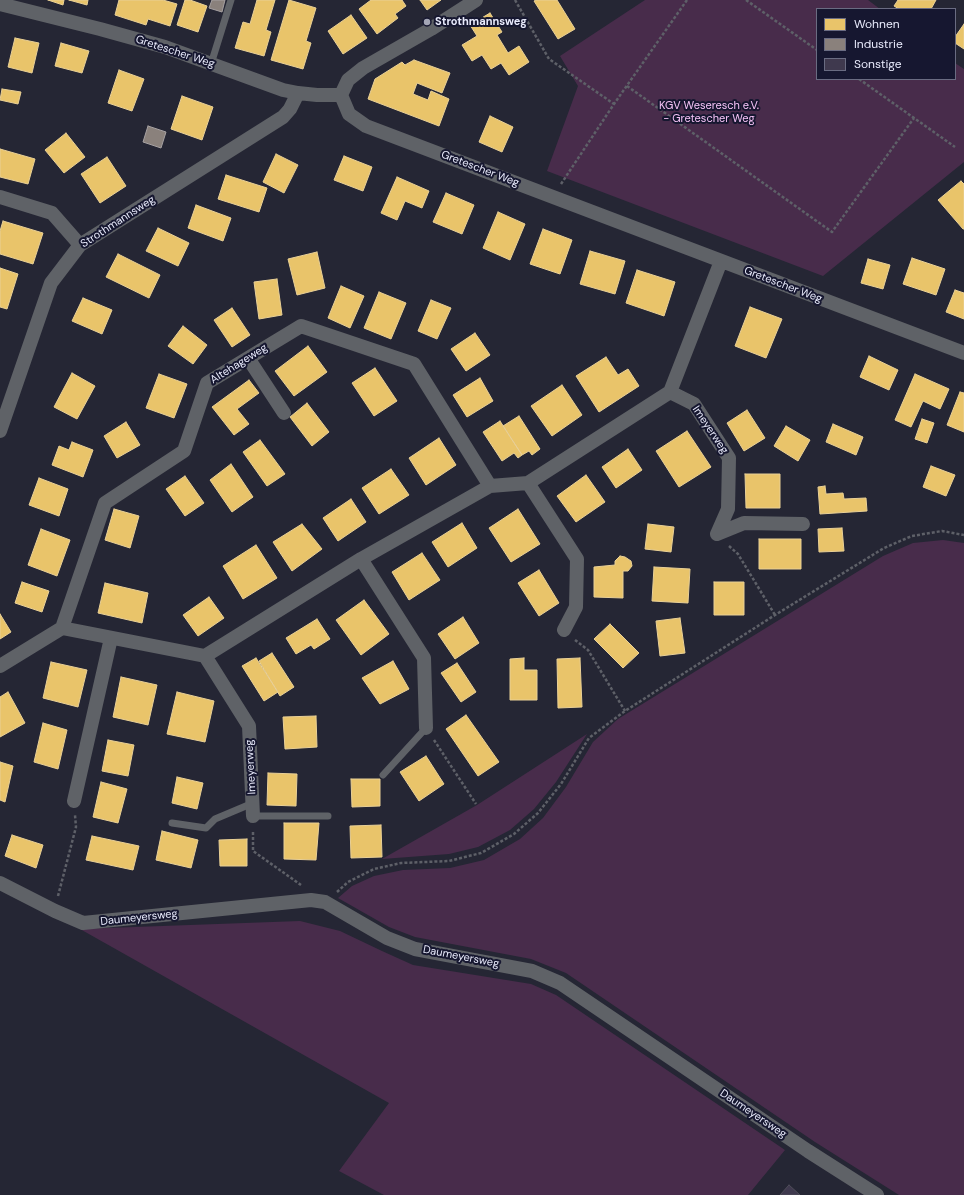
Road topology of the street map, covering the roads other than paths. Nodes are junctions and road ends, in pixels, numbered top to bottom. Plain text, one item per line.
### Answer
1 (231, 0) edge
2 (476, 0) edge
3 (0, 4) edge
4 (211, 64) junction
5 (298, 93) junction
6 (341, 95) junction
7 (0, 197) edge
8 (80, 244) junction
9 (721, 261) junction
10 (964, 354) edge
11 (248, 358) junction
12 (670, 392) junction
13 (284, 413) dead end
14 (0, 431) edge
15 (528, 483) junction
16 (490, 486) junction
17 (803, 524) dead end
18 (361, 559) junction
19 (62, 628) junction
20 (564, 630) road end
21 (111, 638) junction
22 (205, 656) junction
23 (0, 666) edge
24 (426, 728) joint
25 (382, 775) dead end
26 (74, 801) road end
27 (253, 809) junction
28 (328, 816) dead end
29 (172, 823) dead end
30 (0, 883) edge
31 (877, 1195) edge

1 - 4 lane
2 - 6 street
3 - 4 street, Gretescher Weg
4 - 5 street, Gretescher Weg
5 - 6 street, Gretescher Weg
5 - 8 street, Strothmannsweg
6 - 9 street, Gretescher Weg
7 - 8 street
8 - 14 street, Strothmannsweg
9 - 10 street, Gretescher Weg
9 - 12 street
11 - 13 street
11 - 16 street, Altehageweg
11 - 19 street, Altehageweg
12 - 15 street
12 - 17 street, Imeyerweg
15 - 16 street
15 - 20 street
16 - 18 street
18 - 22 street
18 - 24 street
19 - 21 street
19 - 23 street
21 - 22 street
21 - 26 street
22 - 27 street, Imeyerweg
24 - 25 lane
27 - 28 lane
27 - 29 lane
30 - 31 street, Daumeyersweg

